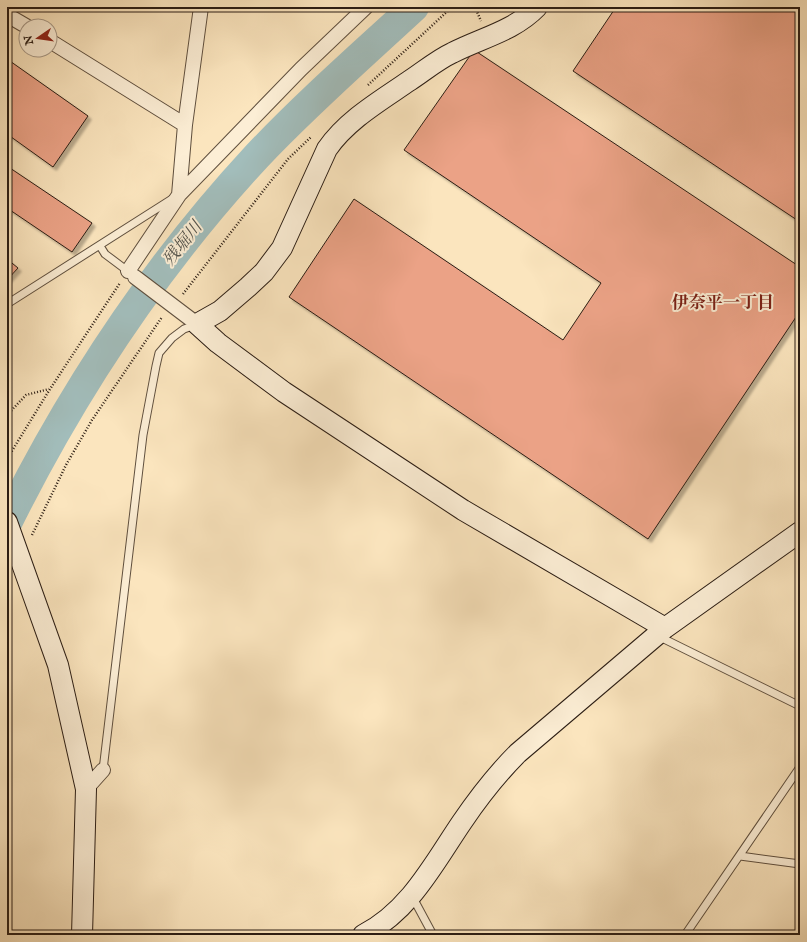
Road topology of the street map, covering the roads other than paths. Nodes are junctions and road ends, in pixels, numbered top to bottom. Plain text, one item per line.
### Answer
1 (201, 7) edge
2 (366, 7) edge
3 (537, 7) edge
4 (7, 15) edge
5 (18, 21) edge
6 (58, 46) edge
7 (185, 125) junction
8 (179, 195) junction
9 (100, 246) junction
10 (132, 274) junction
11 (7, 304) edge
12 (197, 324) junction
13 (7, 522) edge
14 (800, 532) edge
15 (662, 632) junction
16 (800, 706) edge
17 (800, 767) edge
18 (103, 770) joint
19 (86, 789) junction
20 (740, 856) junction
21 (800, 864) edge
22 (412, 896) junction
23 (82, 935) edge
24 (363, 935) edge
25 (432, 935) edge
26 (685, 935) edge

1 - 7 street
2 - 8 street
3 - 12 street
4 - 5 street
6 - 7 street
7 - 8 street
8 - 9 lane
8 - 10 street
9 - 10 lane
9 - 11 lane
10 - 12 street
12 - 15 street
12 - 18 lane
13 - 19 street
14 - 15 street
15 - 16 lane
15 - 22 street
17 - 20 lane
18 - 19 street
19 - 23 street
20 - 21 lane
20 - 26 lane
22 - 24 street
22 - 25 lane

